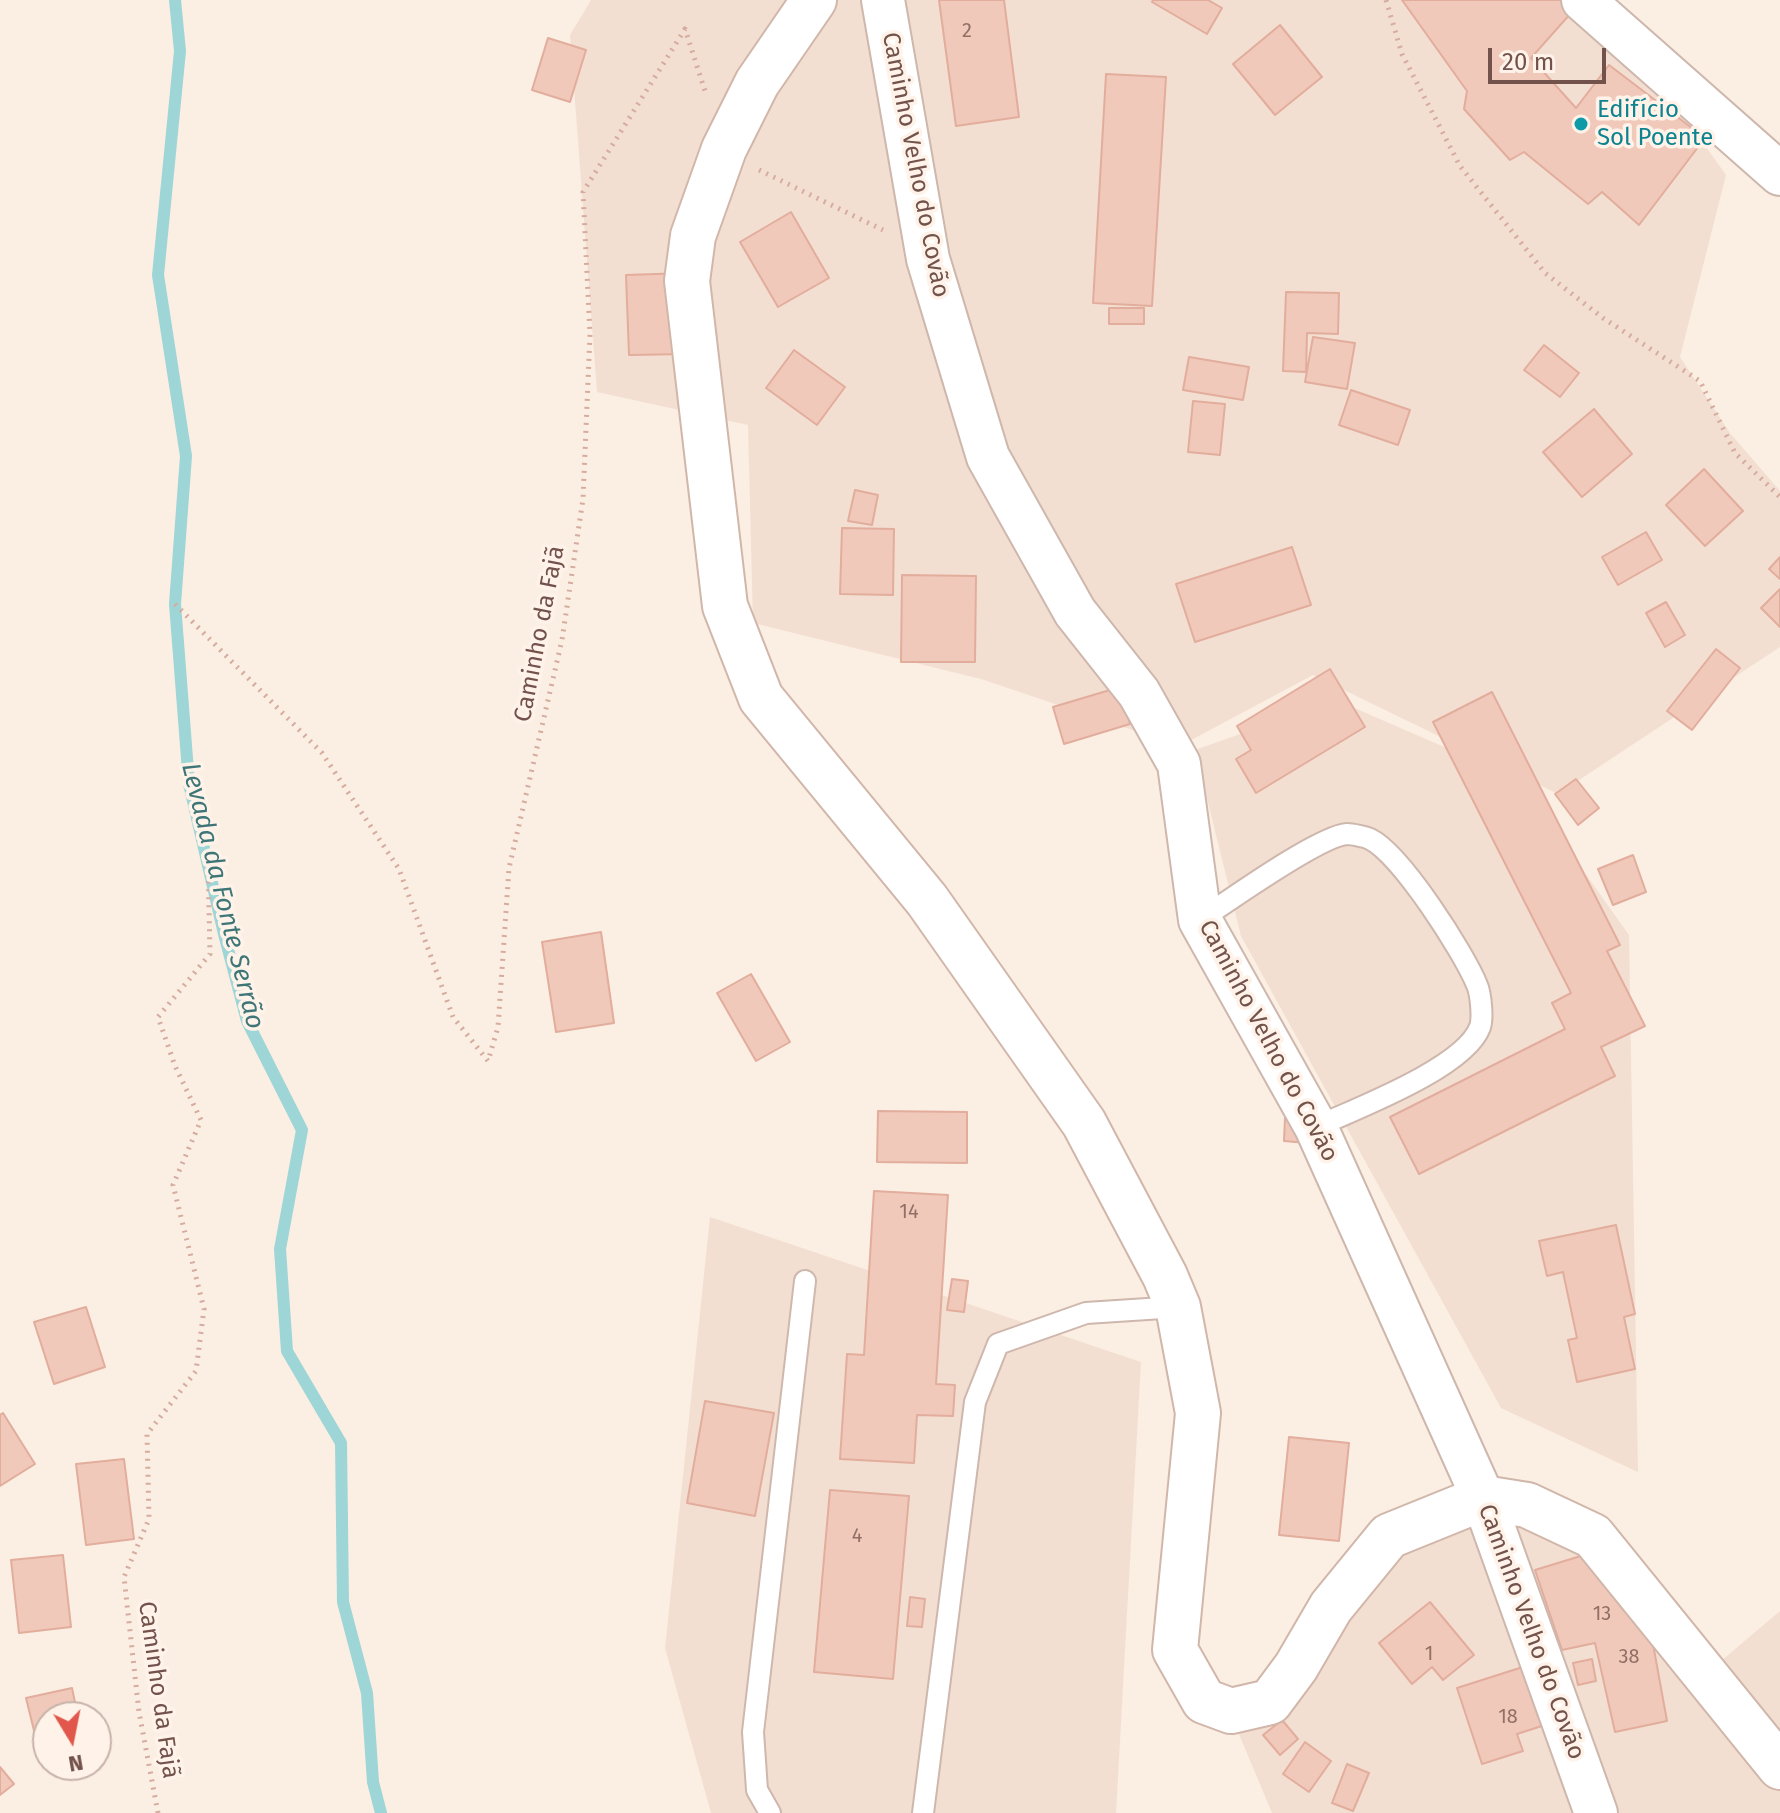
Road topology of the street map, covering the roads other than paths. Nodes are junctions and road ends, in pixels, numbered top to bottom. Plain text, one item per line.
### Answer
1 (814, 0) edge
2 (883, 0) edge
3 (1583, 0) edge
4 (1780, 174) edge
5 (1200, 920) junction
6 (1316, 1127) junction
7 (805, 1281) dead end
8 (1178, 1307) junction
9 (1483, 1498) junction
10 (1780, 1767) edge
11 (770, 1813) edge
12 (923, 1813) edge
13 (1596, 1813) edge

1 - 8 street
2 - 5 street, Caminho Velho do Covão
3 - 4 street
5 - 6 street, Caminho Velho do Covão
5 - 6 lane
6 - 9 street, Caminho Velho do Covão
7 - 11 lane
8 - 9 street
8 - 12 lane
9 - 10 street
9 - 13 street, Caminho Velho do Covão

